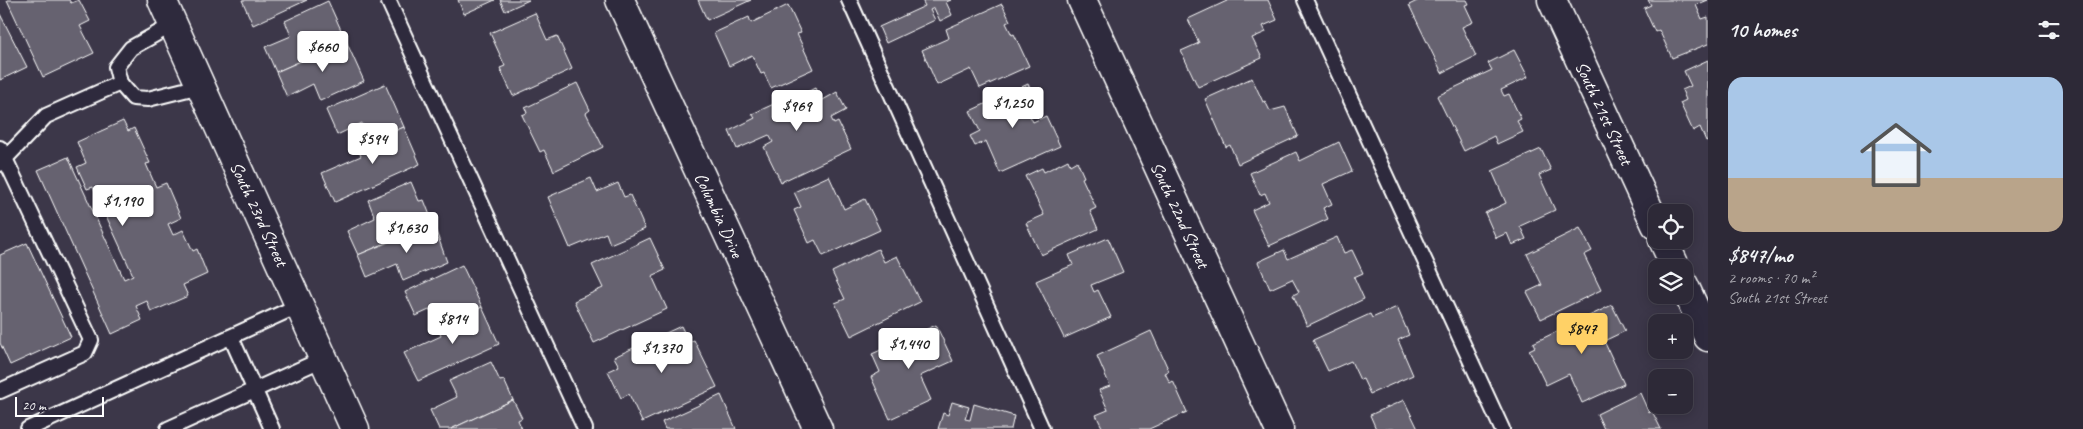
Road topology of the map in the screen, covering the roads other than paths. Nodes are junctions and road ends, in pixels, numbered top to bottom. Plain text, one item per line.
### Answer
1 (162, 0) edge
2 (388, 0) edge
3 (620, 0) edge
4 (849, 0) edge
5 (1082, 0) edge
6 (1305, 0) edge
7 (1552, 0) edge
8 (174, 24) junction
9 (120, 83) junction
10 (200, 86) junction
11 (2, 157) edge
12 (1648, 208) edge
13 (300, 304) junction
14 (1693, 304) edge
15 (231, 336) junction
16 (1708, 337) edge
17 (323, 359) junction
18 (254, 390) junction
19 (0, 391) edge
20 (28, 429) edge
21 (168, 429) edge
22 (272, 429) edge
23 (355, 429) edge
24 (585, 429) edge
25 (818, 429) edge
26 (1042, 429) edge
27 (1279, 429) edge
28 (1502, 429) edge

1 - 8 street, South 23rd Street
2 - 24 lane
3 - 25 street, Columbia Drive
4 - 26 lane
5 - 27 street, South 22nd Street
6 - 28 lane
7 - 12 street, South 21st Street
8 - 9 lane
8 - 10 street, South 23rd Street
9 - 10 lane
9 - 11 lane
10 - 13 street, South 23rd Street
11 - 19 lane
13 - 15 lane
13 - 17 street, South 23rd Street
14 - 16 street
15 - 18 lane
15 - 20 lane
17 - 18 lane
17 - 23 street, South 23rd Street
18 - 21 lane
18 - 22 lane

